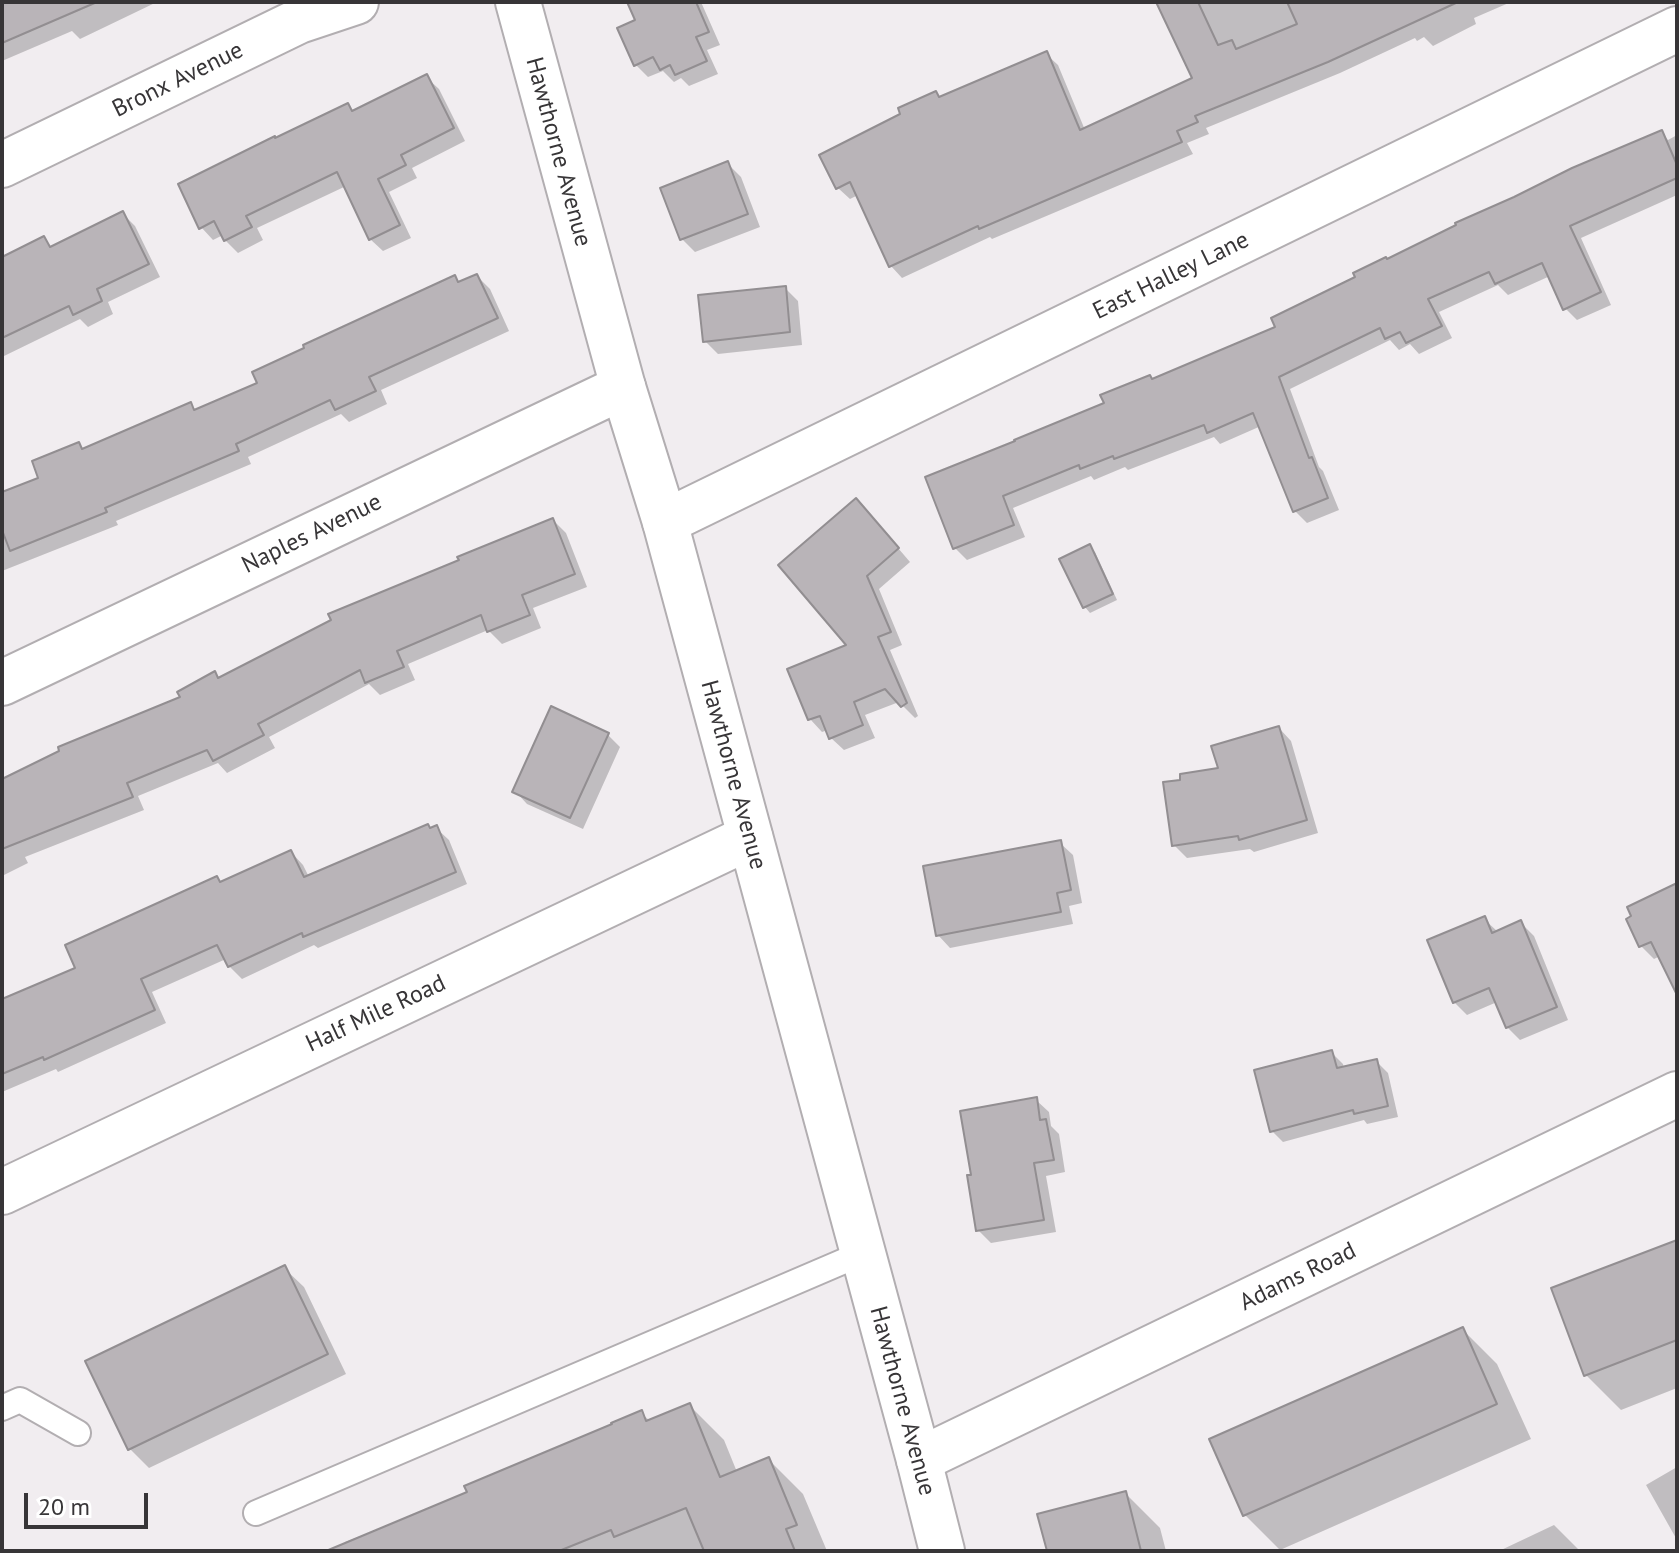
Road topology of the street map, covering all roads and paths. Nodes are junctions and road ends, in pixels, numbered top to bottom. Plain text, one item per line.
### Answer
1 (356, 2) edge
2 (518, 2) edge
3 (1677, 29) edge
4 (2, 165) edge
5 (623, 387) junction
6 (665, 522) junction
7 (2, 683) edge
8 (750, 837) junction
9 (1677, 1094) edge
10 (2, 1192) edge
11 (863, 1253) junction
12 (2, 1408) edge
13 (78, 1433) dead end
14 (919, 1460) junction
15 (256, 1513) dead end
16 (942, 1551) edge

1 - 4 street, Bronx Avenue
2 - 5 street, Hawthorne Avenue
3 - 6 street, East Halley Lane
5 - 6 street, Hawthorne Avenue
5 - 7 street, Naples Avenue
6 - 8 street, Hawthorne Avenue
8 - 10 street, Half Mile Road
8 - 11 street, Hawthorne Avenue
9 - 14 street, Adams Road
11 - 14 street, Hawthorne Avenue
11 - 15 lane
12 - 13 lane
14 - 16 street, Hawthorne Avenue

